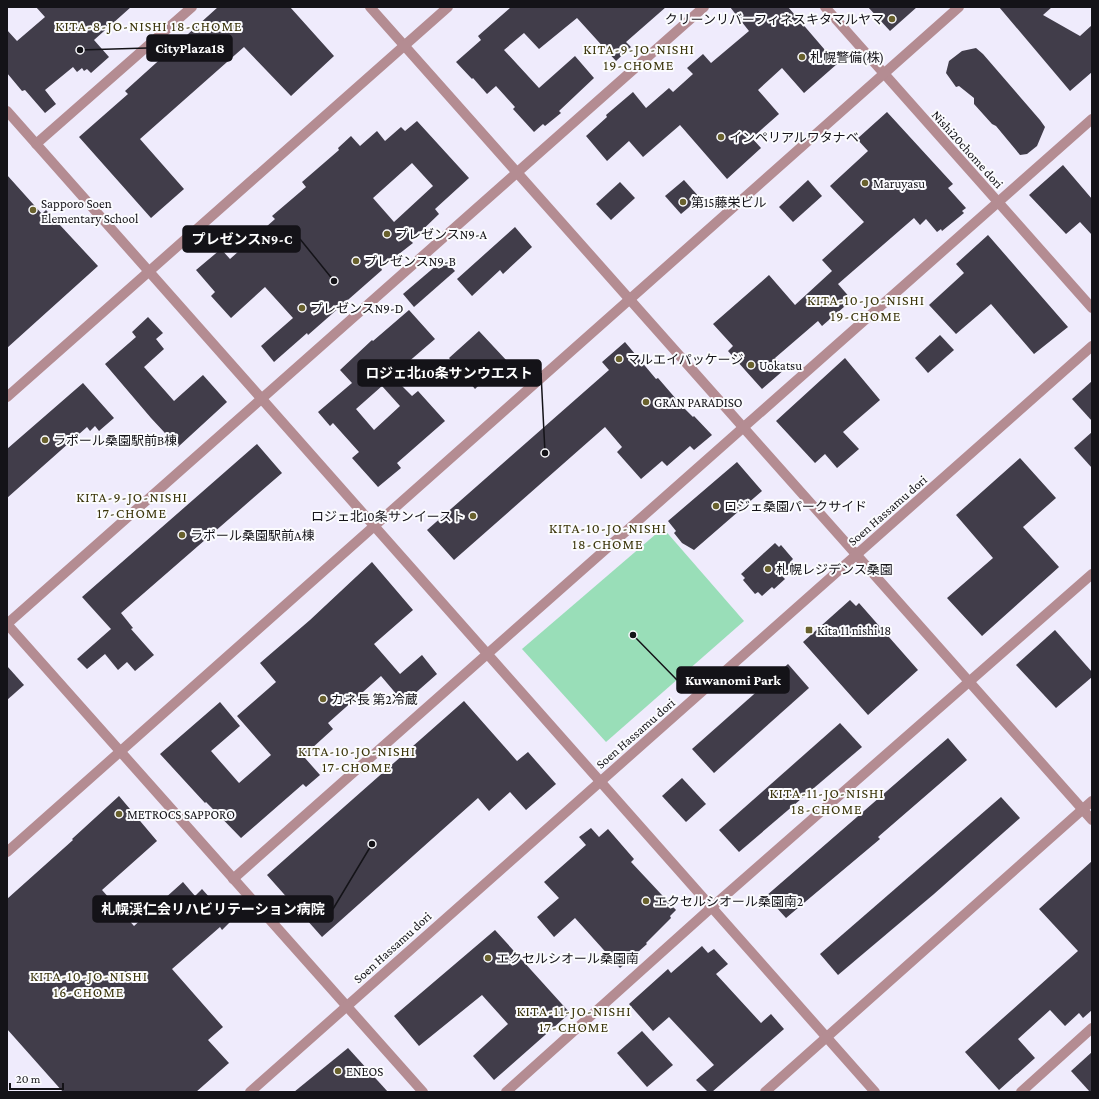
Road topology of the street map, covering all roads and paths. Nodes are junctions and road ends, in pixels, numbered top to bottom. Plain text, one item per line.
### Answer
1 (192, 7) edge
2 (370, 7) edge
3 (448, 7) edge
4 (704, 7) edge
5 (825, 7) edge
6 (959, 7) edge
7 (404, 46) junction
8 (885, 74) junction
9 (7, 111) edge
10 (1092, 119) edge
11 (36, 144) junction
12 (517, 173) junction
13 (998, 202) junction
14 (149, 271) junction
15 (630, 300) junction
16 (1092, 308) edge
17 (1092, 346) edge
18 (7, 397) edge
19 (262, 398) junction
20 (743, 428) junction
21 (375, 526) junction
22 (856, 555) junction
23 (1092, 574) edge
24 (7, 624) edge
25 (488, 653) junction
26 (969, 683) junction
27 (121, 751) junction
28 (601, 780) junction
29 (1092, 800) edge
30 (1082, 809) junction
31 (1092, 820) edge
32 (7, 852) edge
33 (233, 879) junction
34 (712, 907) junction
35 (345, 1006) junction
36 (1092, 1028) edge
37 (827, 1037) junction
38 (250, 1092) edge
39 (423, 1092) edge
40 (506, 1092) edge
41 (765, 1092) edge
42 (875, 1092) edge
43 (1021, 1092) edge

1 - 11 street
2 - 7 street
3 - 7 street
4 - 12 street
5 - 8 street, Nishi20chome dori
6 - 8 street
7 - 12 street
7 - 14 street
8 - 13 street, Nishi20chome dori
8 - 15 street
9 - 11 street
10 - 13 street
11 - 14 street
12 - 15 street
12 - 19 street
13 - 16 street, Nishi20chome dori
13 - 20 street
14 - 18 street
14 - 19 street
15 - 20 street
15 - 21 street
17 - 22 street, Soen Hassamu dori
19 - 21 street
19 - 24 street
20 - 22 street
20 - 25 street
21 - 25 street
21 - 27 street
22 - 26 street
22 - 28 street, Soen Hassamu dori
23 - 26 street
24 - 27 street
25 - 28 street
25 - 33 street
26 - 30 street
26 - 34 street
27 - 32 street
27 - 33 street
28 - 34 street
28 - 35 street, Soen Hassamu dori
29 - 30 street
30 - 31 street
30 - 37 street
33 - 35 street
34 - 37 street
34 - 40 street
35 - 38 street, Soen Hassamu dori
35 - 39 street
36 - 43 street
37 - 41 street
37 - 42 street

